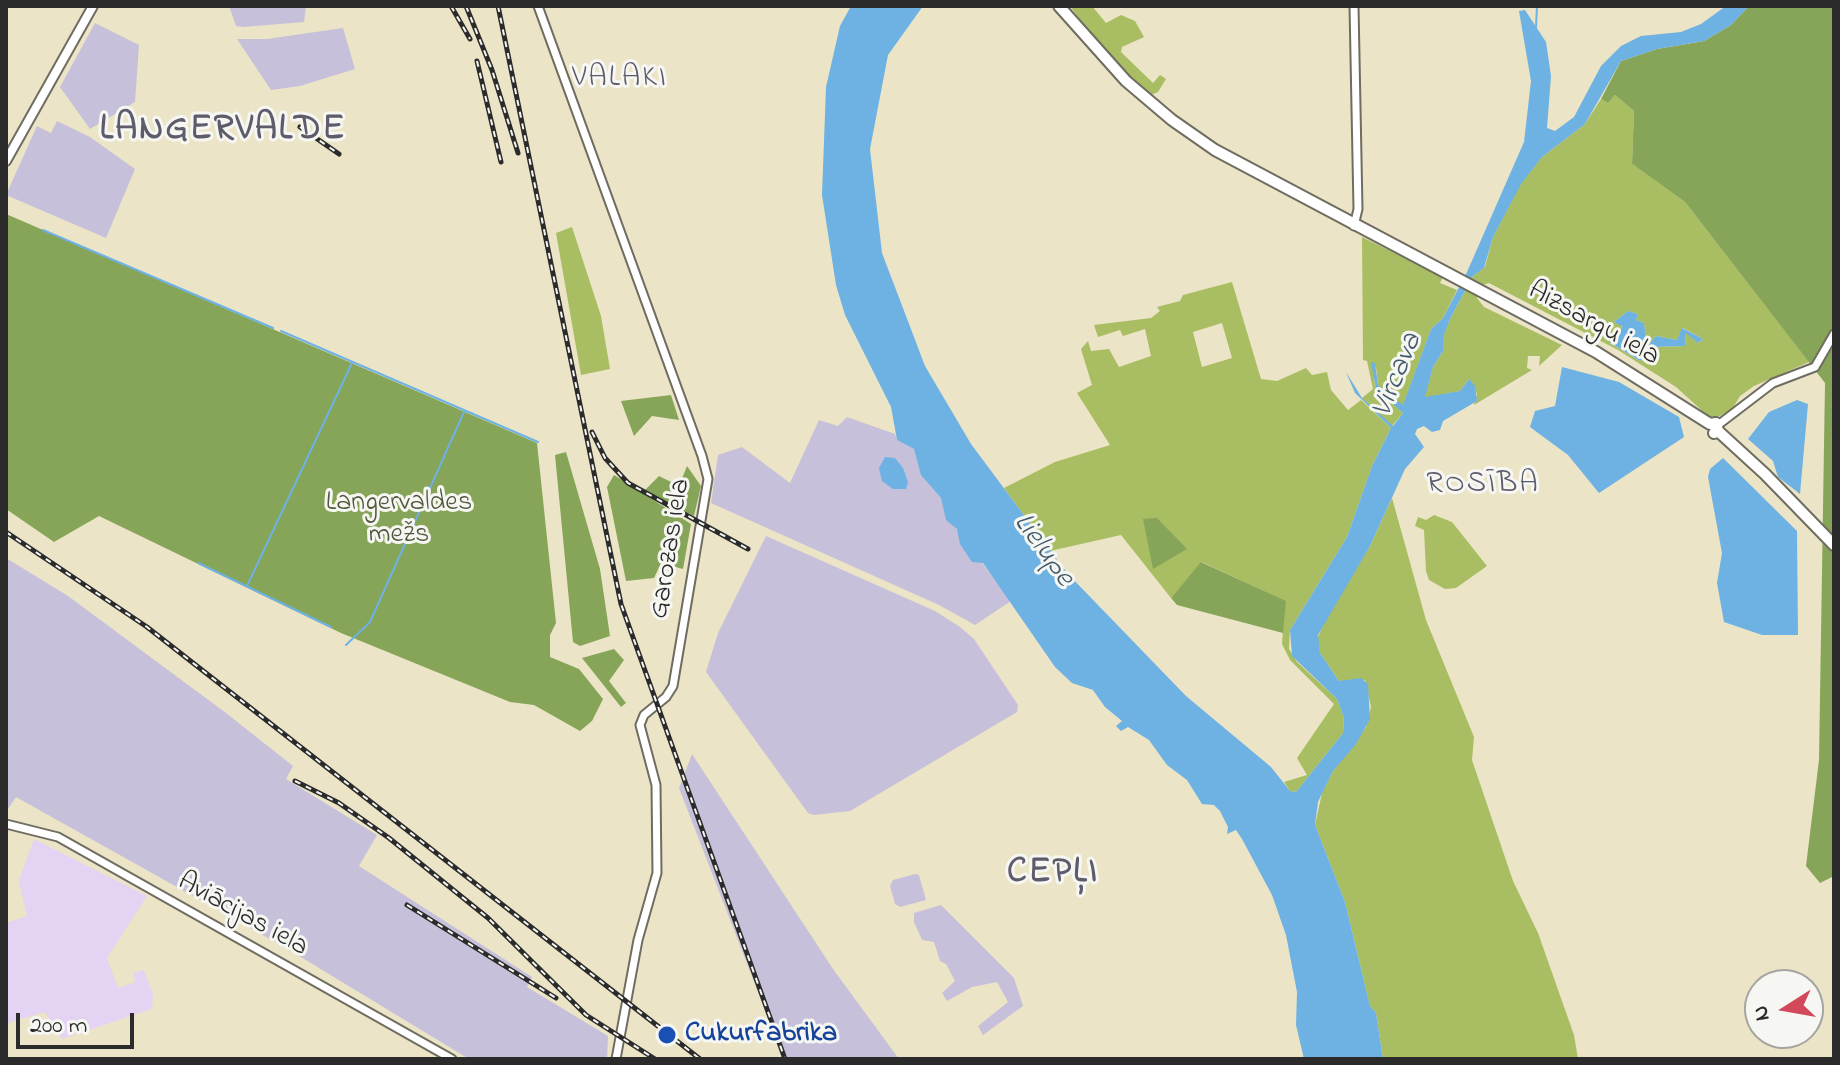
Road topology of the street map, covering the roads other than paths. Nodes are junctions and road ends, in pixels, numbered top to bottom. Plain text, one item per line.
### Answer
1 (93, 6) edge
2 (538, 6) edge
3 (1059, 6) edge
4 (1354, 6) edge
5 (6, 158) edge
6 (1354, 226) junction
7 (1834, 334) edge
8 (1715, 427) junction
9 (1834, 545) edge
10 (6, 824) edge
11 (452, 1059) edge
12 (616, 1059) edge

1 - 5 main road
2 - 12 main road, Garozas iela
3 - 6 highway, Aizsargu iela
4 - 6 main road
6 - 8 highway, Aizsargu iela
7 - 8 main road
8 - 9 highway, Aizsargu iela
10 - 11 main road, Aviācijas iela

